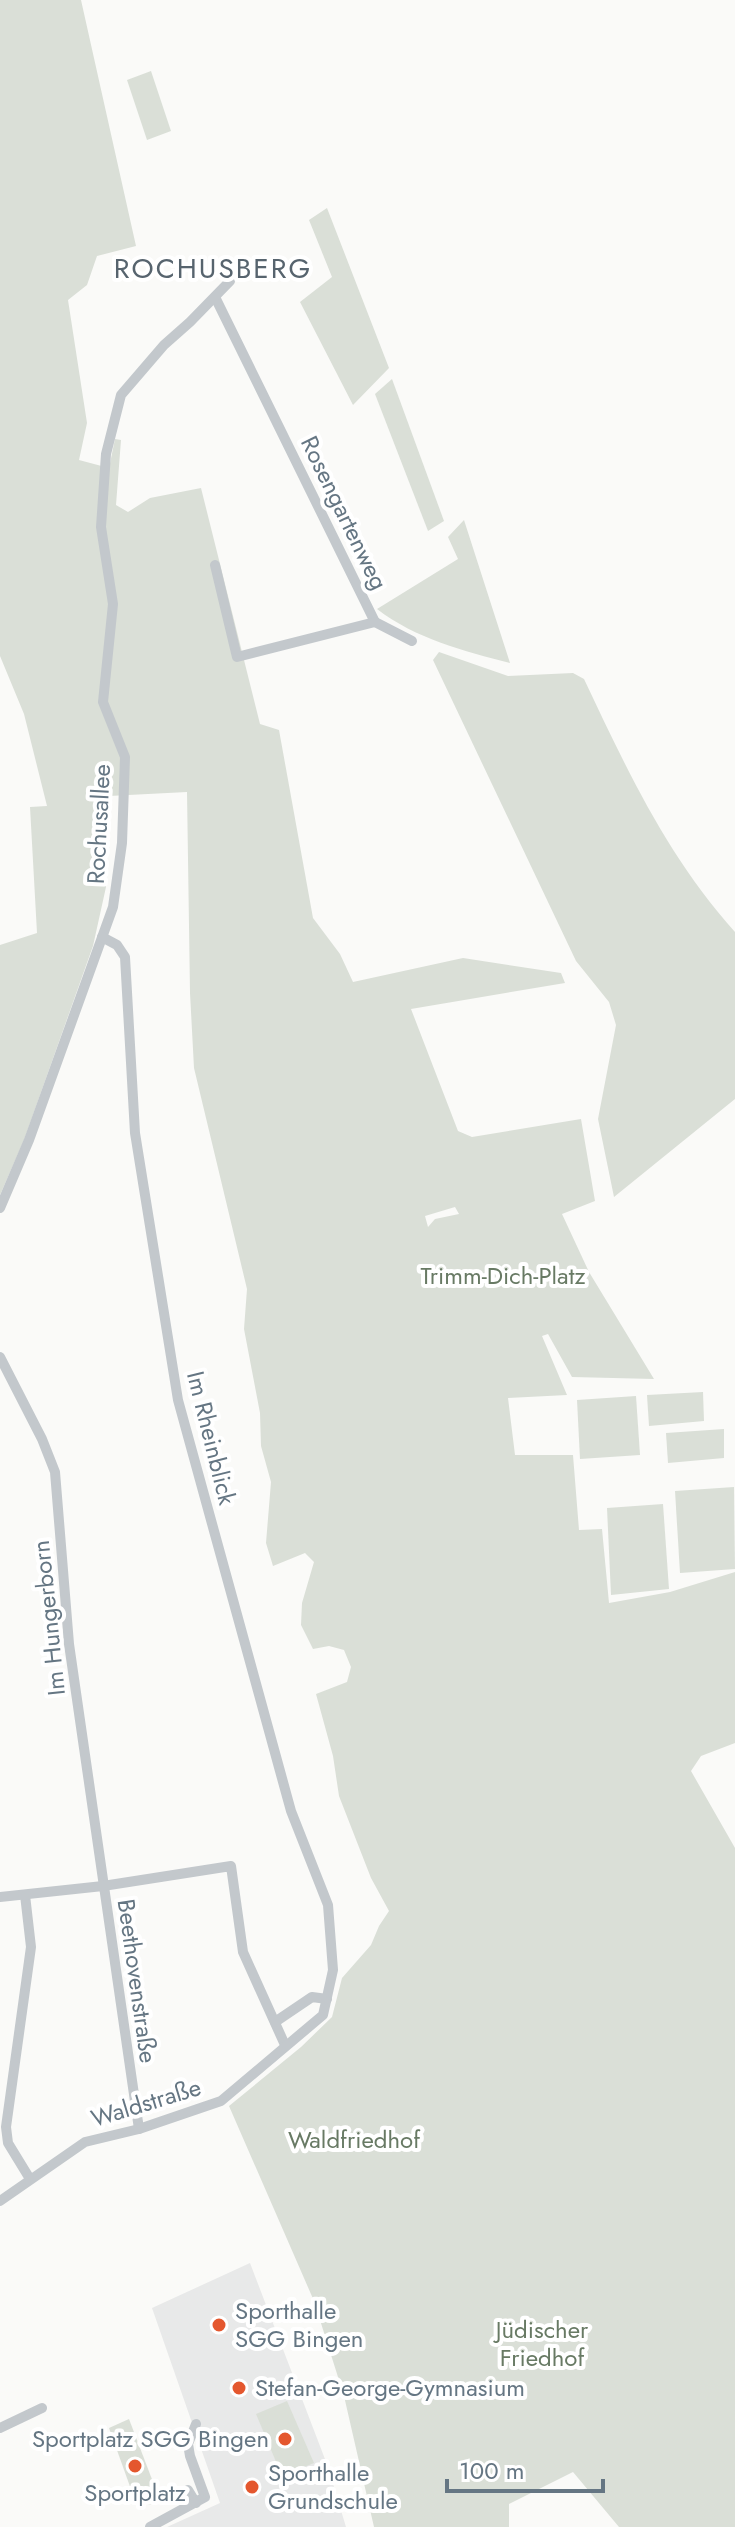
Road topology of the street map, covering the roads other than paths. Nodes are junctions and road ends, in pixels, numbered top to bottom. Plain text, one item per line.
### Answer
1 (230, 281) dead end
2 (215, 297) junction
3 (215, 565) dead end
4 (375, 622) junction
5 (412, 641) dead end
6 (102, 937) junction
7 (0, 1208) edge
8 (0, 1357) edge
9 (103, 1886) junction
10 (25, 1895) junction
11 (0, 1897) edge
12 (332, 1945) joint
13 (327, 1999) junction
14 (275, 2022) junction
15 (285, 2045) junction
16 (139, 2129) junction
17 (30, 2179) junction
18 (0, 2201) edge
19 (42, 2408) dead end
20 (196, 2424) dead end
21 (0, 2428) edge
22 (188, 2490) dead end
23 (196, 2503) junction
24 (150, 2527) edge

1 - 2 street, Rochusallee
2 - 4 street, Rosengartenweg
2 - 6 street, Rochusallee
3 - 4 street, Rosengartenweg
4 - 5 street
6 - 7 street, Rochusallee
6 - 12 street, Im Rheinblick
8 - 9 street, Im Hungerborn
9 - 10 street
9 - 14 street
9 - 16 street, Beethovenstraße
10 - 11 street
10 - 17 street
12 - 13 street, Waldstraße
13 - 14 street
13 - 15 street, Waldstraße
14 - 15 street
15 - 16 street, Waldstraße
16 - 17 street, Waldstraße
17 - 18 street, Waldstraße
19 - 21 street
20 - 23 street
22 - 23 street
23 - 24 street

